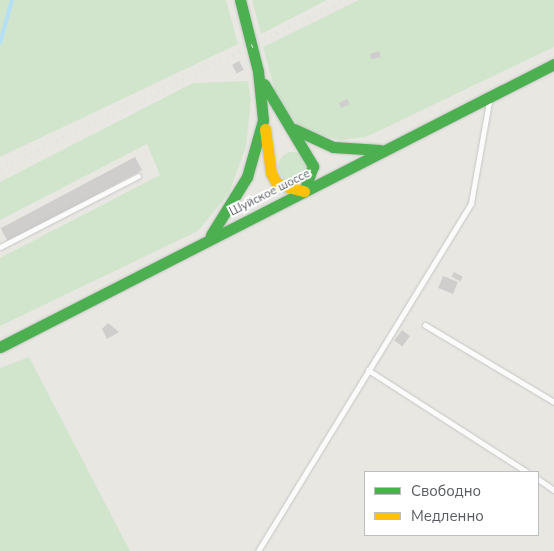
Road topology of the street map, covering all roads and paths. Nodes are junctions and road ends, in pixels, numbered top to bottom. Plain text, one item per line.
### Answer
1 (240, 0) edge
2 (554, 64) edge
3 (258, 71) junction
4 (490, 96) junction
5 (263, 120) junction
6 (290, 127) junction
7 (382, 150) junction
8 (138, 176) dead end
9 (304, 191) junction
10 (206, 241) junction
11 (0, 247) edge
12 (425, 325) dead end
13 (0, 347) edge
14 (368, 370) junction
15 (554, 402) edge
16 (525, 471) edge
17 (539, 480) edge
18 (554, 490) edge
19 (258, 551) edge

1 - 3 main road
2 - 4 main road, Шуйское шоссе
3 - 5 main road
3 - 6 main road
4 - 7 main road, Шуйское шоссе
4 - 14 lane
5 - 9 main road
5 - 10 main road
6 - 7 main road
6 - 9 main road
7 - 9 main road, Шуйское шоссе
8 - 11 lane
9 - 10 main road, Шуйское шоссе
10 - 13 main road, Шуйское шоссе
12 - 15 lane
14 - 16 lane
14 - 19 lane
17 - 18 lane

